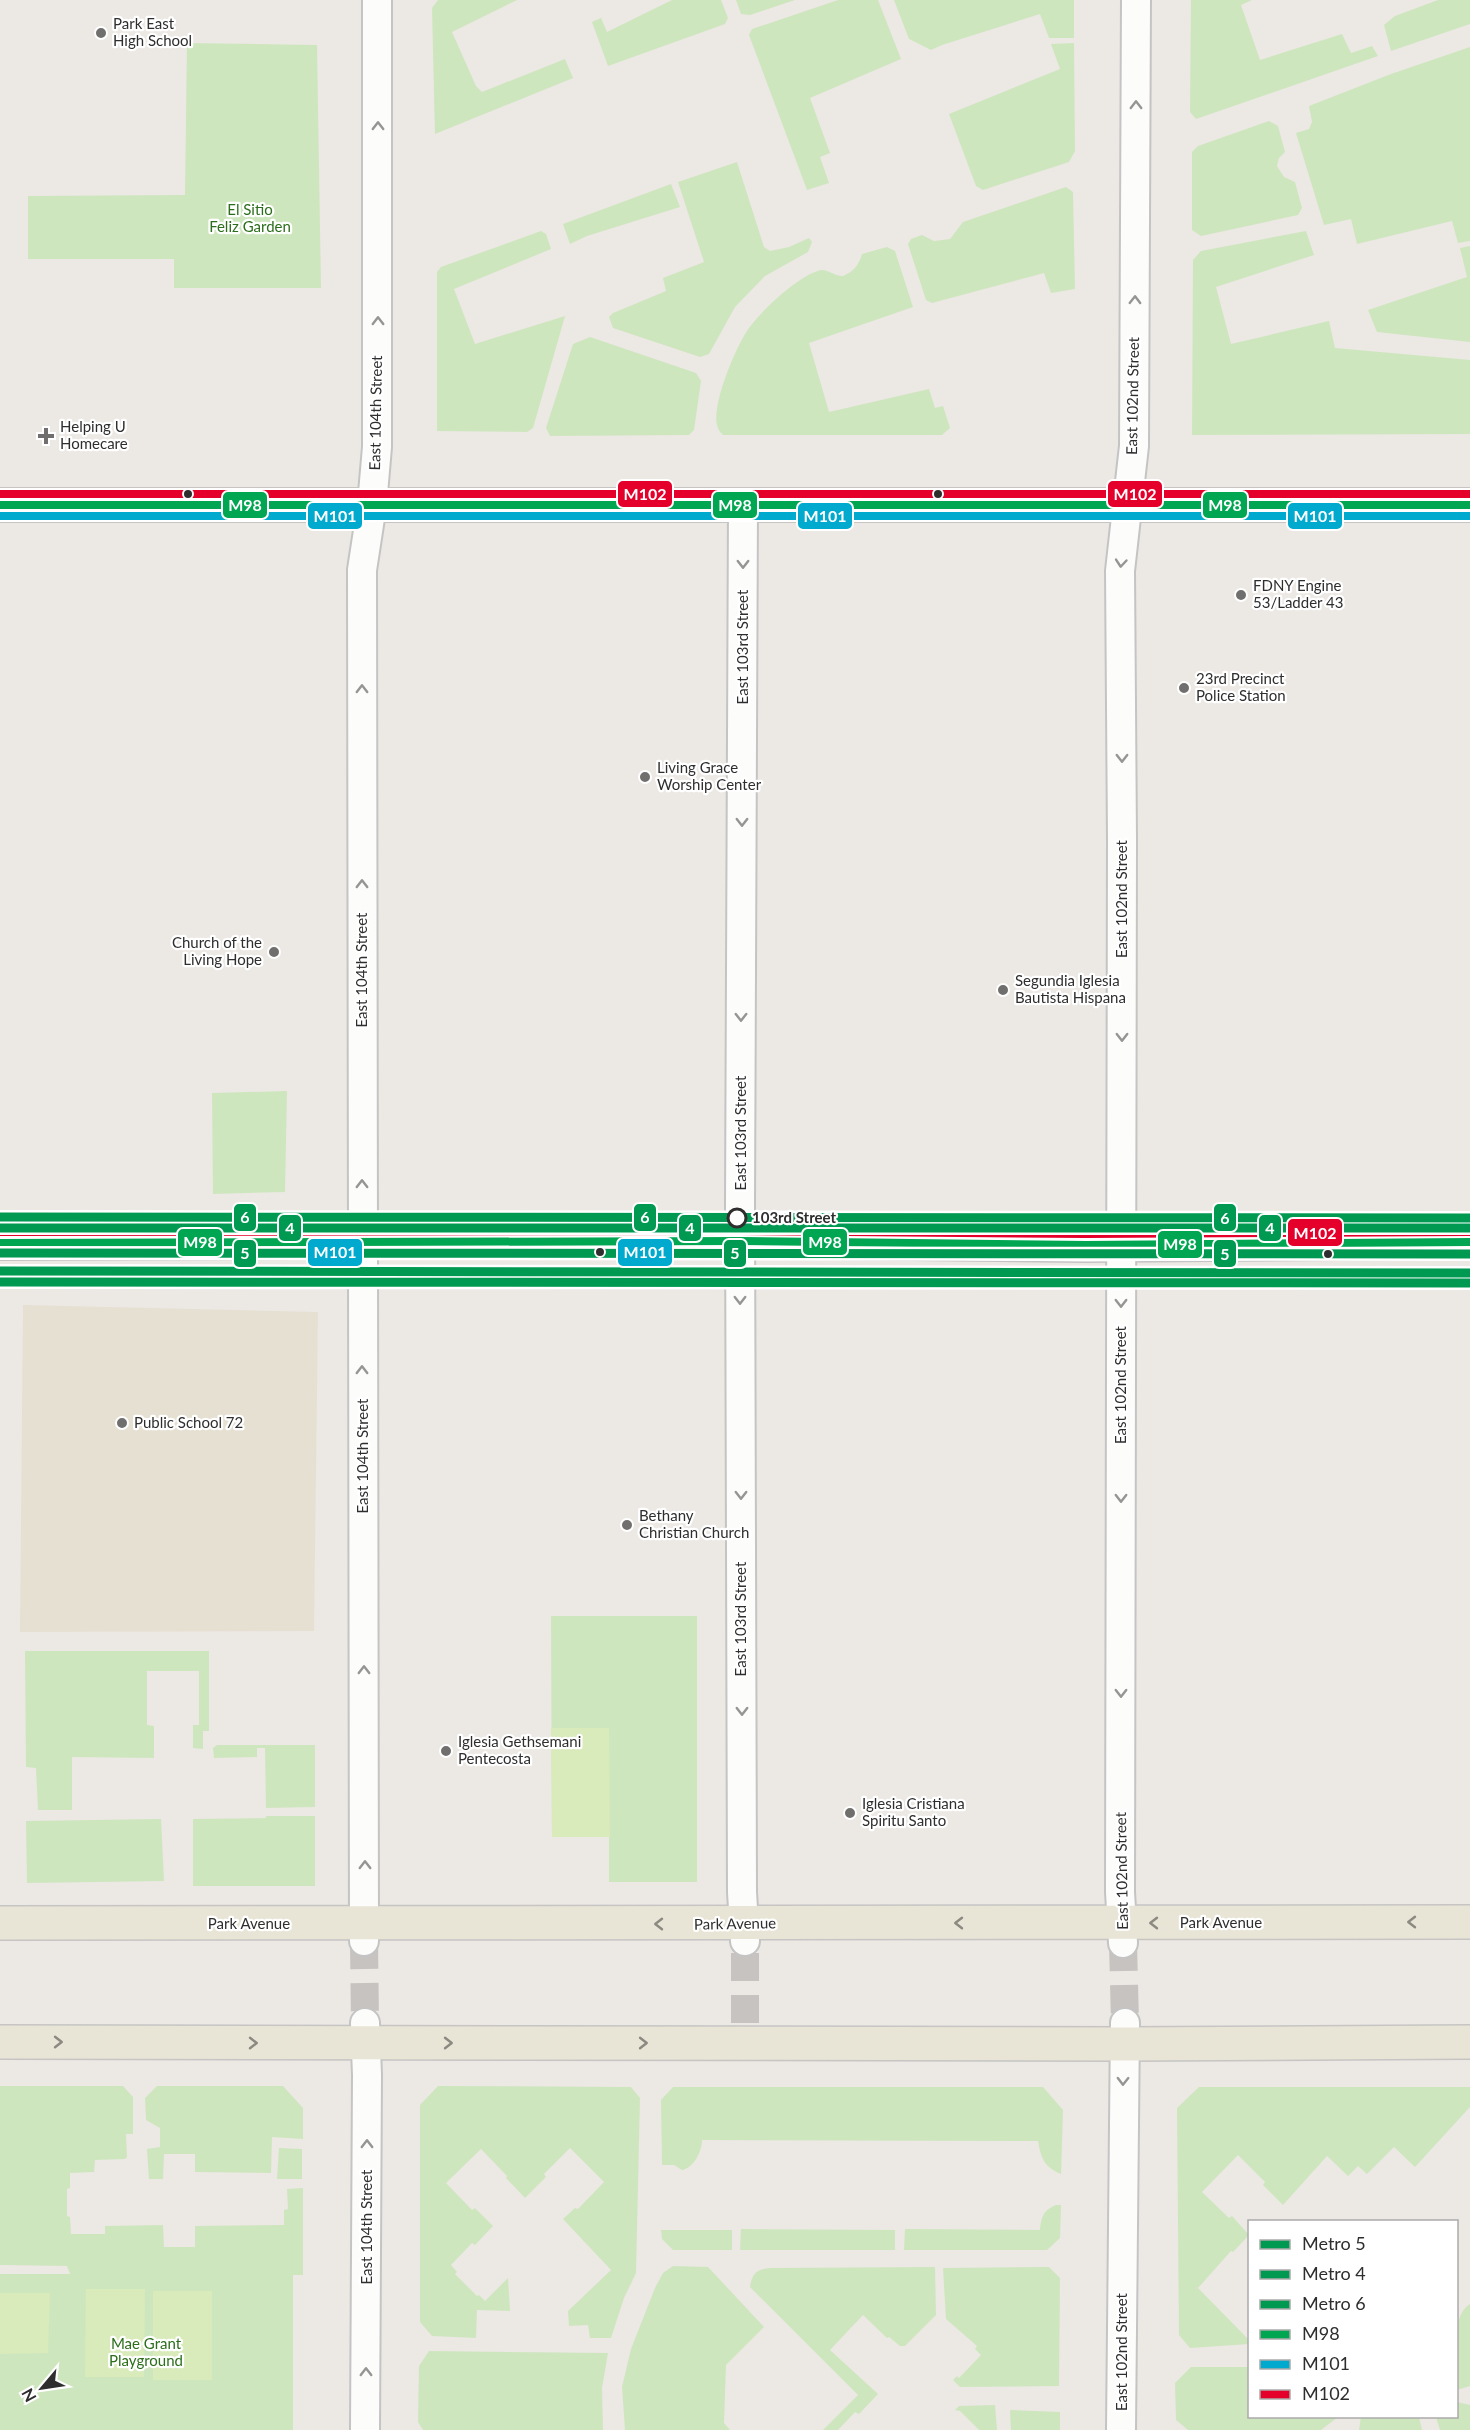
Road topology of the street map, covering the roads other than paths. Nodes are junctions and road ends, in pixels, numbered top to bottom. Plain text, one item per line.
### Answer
1 (377, 0) edge
2 (1136, 0) edge
3 (0, 505) edge
4 (372, 505) junction
5 (1127, 505) junction
6 (1470, 505) edge
7 (743, 506) junction
8 (741, 1242) junction
9 (1470, 1242) edge
10 (0, 1243) edge
11 (362, 1243) junction
12 (1121, 1244) junction
13 (1470, 1922) edge
14 (0, 1923) edge
15 (364, 1932) junction
16 (744, 1932) junction
17 (1122, 1933) junction
18 (365, 2033) junction
19 (1124, 2033) junction
20 (0, 2042) edge
21 (1470, 2042) edge
22 (365, 2430) edge
23 (1121, 2430) edge

4 -> 1 street, East 104th Street
5 -> 2 street, East 102nd Street
3 - 4 main road
4 - 7 main road
11 -> 4 street, East 104th Street
5 - 6 main road
5 - 7 main road
5 -> 12 street, East 102nd Street
7 -> 8 street, East 103rd Street
8 - 11 main road
8 - 12 main road
8 -> 16 street, East 103rd Street
9 - 12 main road
10 - 11 main road
15 -> 11 street, East 104th Street
12 -> 17 street, East 102nd Street
13 -> 17 main road, Park Avenue
14 - 15 main road, Park Avenue
16 -> 15 main road, Park Avenue
17 -> 16 main road, Park Avenue
18 -> 19 main road
20 -> 18 main road
22 -> 18 street, East 104th Street
19 - 21 main road
19 -> 23 street, East 102nd Street

